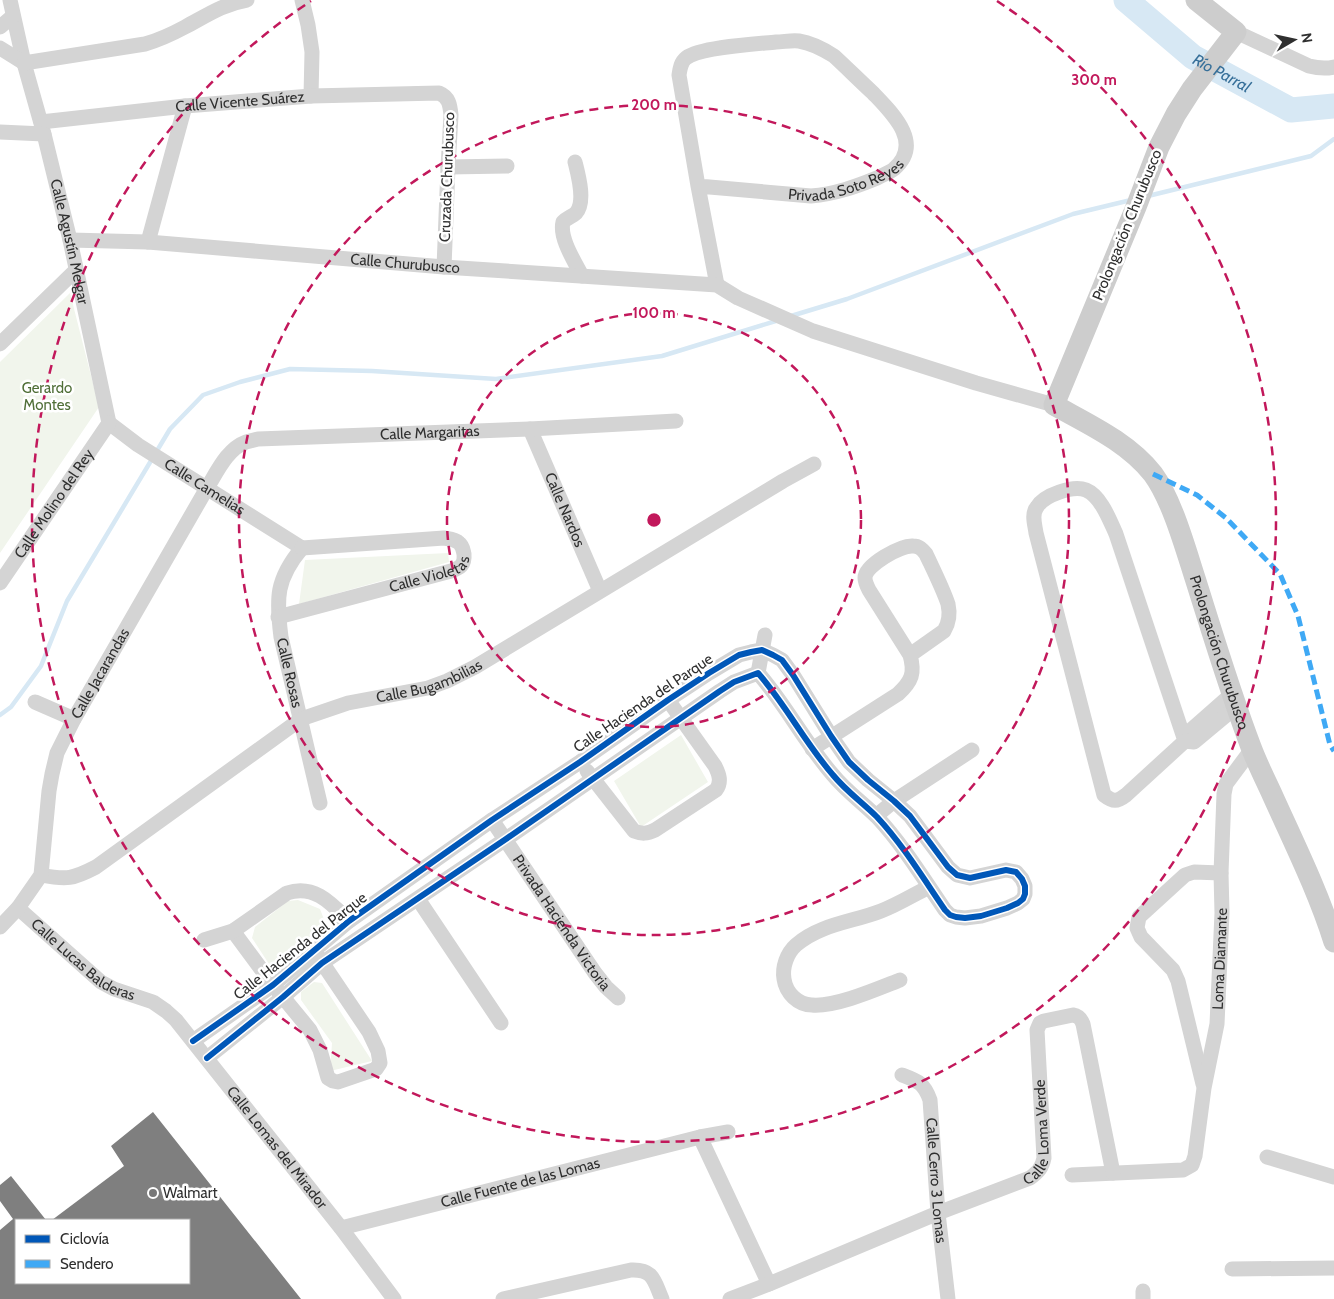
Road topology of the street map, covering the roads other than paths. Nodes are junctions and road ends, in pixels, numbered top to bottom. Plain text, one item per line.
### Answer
1 (10, 0) edge
2 (247, 0) edge
3 (302, 0) edge
4 (1196, 0) edge
5 (12, 16) junction
6 (0, 27) edge
7 (1236, 32) junction
8 (0, 48) edge
9 (24, 63) junction
10 (1334, 67) edge
11 (439, 93) joint
12 (311, 96) junction
13 (185, 106) junction
14 (42, 128) junction
15 (0, 132) edge
16 (576, 162) dead end
17 (507, 166) dead end
18 (448, 167) junction
19 (698, 186) junction
20 (70, 240) junction
21 (148, 242) junction
22 (444, 267) junction
23 (76, 270) junction
24 (582, 276) junction
25 (717, 285) junction
26 (738, 298) joint
27 (0, 344) edge
28 (1054, 405) junction
29 (676, 421) dead end
30 (109, 423) junction
31 (530, 429) junction
32 (814, 464) dead end
33 (207, 488) junction
34 (302, 548) junction
35 (0, 583) edge
36 (600, 591) junction
37 (278, 617) junction
38 (764, 643) junction
39 (910, 655) junction
40 (758, 673) junction
41 (668, 700) junction
42 (1234, 700) junction
43 (35, 702) dead end
44 (74, 719) junction
45 (300, 719) junction
46 (681, 719) junction
47 (831, 736) junction
48 (1185, 741) junction
49 (812, 749) junction
50 (1252, 749) junction
51 (972, 750) dead end
52 (580, 762) junction
53 (593, 780) junction
54 (894, 801) junction
55 (320, 803) dead end
56 (876, 816) junction
57 (492, 820) junction
58 (506, 839) junction
59 (1221, 873) junction
60 (41, 875) junction
61 (929, 887) junction
62 (418, 899) junction
63 (18, 908) junction
64 (2, 920) edge
65 (349, 921) junction
66 (233, 931) junction
67 (204, 940) dead end
68 (1334, 942) edge
69 (318, 957) junction
70 (900, 980) dead end
71 (273, 985) junction
72 (283, 998) junction
73 (618, 998) dead end
74 (153, 1002) joint
75 (501, 1023) dead end
76 (193, 1041) junction
77 (207, 1058) junction
78 (902, 1075) dead end
79 (1204, 1088) junction
80 (728, 1132) dead end
81 (700, 1137) junction
82 (1267, 1156) dead end
83 (1113, 1173) junction
84 (1072, 1175) dead end
85 (1334, 1178) edge
86 (938, 1213) junction
87 (341, 1228) junction
88 (1334, 1268) edge
89 (1232, 1269) dead end
90 (769, 1284) junction
91 (394, 1299) edge
92 (503, 1299) edge
93 (662, 1299) edge
94 (730, 1299) edge
95 (948, 1299) edge

1 - 5 street, Calle Agustín Melgar
2 - 9 street
3 - 12 street
4 - 7 main road
5 - 6 street
5 - 9 street, Calle Agustín Melgar
7 - 10 street
7 - 28 main road, Prolongación Churubusco
8 - 9 street
9 - 14 street, Calle Agustín Melgar
11 - 12 street, Calle Vicente Suárez
11 - 18 street, Cruzada Churubusco
12 - 13 street, Calle Vicente Suárez
13 - 14 street, Calle Vicente Suárez
13 - 21 street
14 - 15 street, Calle Vicente Suárez
14 - 20 street, Calle Agustín Melgar
16 - 24 street
17 - 18 street
18 - 22 street, Cruzada Churubusco
19 - 19 street, Privada Soto Reyes
19 - 25 street, Privada Soto Reyes
20 - 21 street, Calle Churubusco
20 - 23 street, Calle Agustín Melgar
21 - 22 street, Calle Churubusco
22 - 24 street, Calle Churubusco
23 - 27 street
23 - 30 street, Calle Agustín Melgar
24 - 25 street, Calle Churubusco
25 - 26 street, Calle Churubusco
26 - 28 street, Prolongación Churubusco
28 - 42 main road, Prolongación Churubusco
29 - 31 street, Calle Margaritas
30 - 33 street, Calle Camelias
30 - 35 street, Calle Molino del Rey
31 - 33 street, Calle Margaritas
31 - 36 street, Calle Nardos
32 - 36 street, Calle Bugambilias
33 - 34 street, Calle Camelias
33 - 44 street, Calle Jacarandas
34 - 37 street, Calle Rosas
34 - 37 street, Calle Violetas
36 - 45 street, Calle Bugambilias
37 - 45 street, Calle Rosas
38 - 40 street
38 - 41 street, Calle Hacienda del Parque
38 - 47 street
39 - 39 street
39 - 47 street
40 - 46 street, Calle Hacienda del Parque
40 - 49 street
41 - 46 street
41 - 52 street, Calle Hacienda del Parque
42 - 48 street
42 - 50 main road, Prolongación Churubusco
43 - 44 street
44 - 60 street, Calle Jacarandas
45 - 55 street, Calle Rosas
45 - 60 street, Calle Bugambilias
46 - 53 street, Calle Hacienda del Parque
46 - 53 street
47 - 49 street
47 - 54 street
48 - 48 street
49 - 56 street
50 - 59 street, Loma Diamante
50 - 68 main road, Prolongación Churubusco
51 - 54 street
52 - 53 street
52 - 57 street, Calle Hacienda del Parque
53 - 58 street, Calle Hacienda del Parque
54 - 56 street
54 - 61 street
56 - 61 street
57 - 58 street, Privada Hacienda Victoria
57 - 65 street, Calle Hacienda del Parque
58 - 62 street, Calle Hacienda del Parque
58 - 73 street, Privada Hacienda Victoria
59 - 79 street, Loma Diamante
59 - 79 street
60 - 63 street
61 - 70 street
62 - 69 street, Calle Hacienda del Parque
62 - 75 street
63 - 64 street
63 - 74 street, Calle Lucas Balderas
65 - 66 street
65 - 69 street, Calle Hacienda del Parque
66 - 67 street
66 - 71 street
69 - 71 street, Calle Hacienda del Parque
69 - 72 street, Calle Hacienda del Parque
69 - 72 street
71 - 72 street
71 - 76 street, Calle Hacienda del Parque
72 - 77 street, Calle Hacienda del Parque
74 - 76 street, Calle Lomas del Mirador
76 - 77 street, Calle Lomas del Mirador
77 - 87 street, Calle Lomas del Mirador
78 - 86 street, Calle Cerro 3 Lomas
79 - 83 street, Loma Diamante
80 - 81 street, Calle Fuente de las Lomas
81 - 87 street, Calle Fuente de las Lomas
81 - 90 street
82 - 85 street
83 - 84 street
83 - 86 street, Calle Loma Verde
86 - 90 street, Calle Loma Verde
86 - 95 street, Calle Cerro 3 Lomas
87 - 91 street, Calle Lomas del Mirador
88 - 89 street
90 - 94 street, Calle Loma Verde
92 - 93 street

